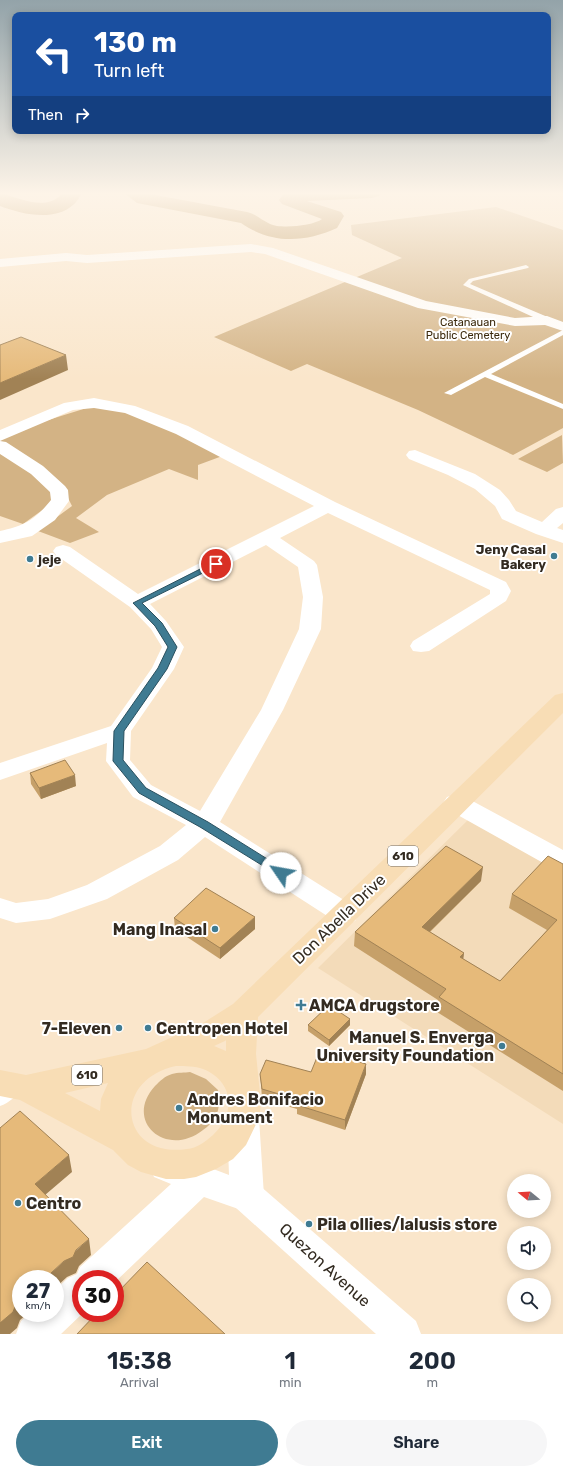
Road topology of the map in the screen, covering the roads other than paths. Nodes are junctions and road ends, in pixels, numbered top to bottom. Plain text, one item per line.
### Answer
1 (158, 254) edge
2 (277, 254) edge
3 (0, 263) edge
4 (526, 267) dead end
5 (547, 320) junction
6 (563, 327) edge
7 (563, 332) edge
8 (485, 374) junction
9 (448, 393) dead end
10 (563, 407) edge
11 (0, 436) edge
12 (0, 446) edge
13 (415, 454) dead end
14 (328, 506) junction
15 (563, 513) edge
16 (543, 530) junction
17 (0, 538) edge
18 (268, 538) junction
19 (563, 538) edge
20 (63, 551) dead end
21 (137, 603) junction
22 (421, 646) dead end
23 (563, 700) edge
24 (119, 731) junction
25 (0, 772) edge
26 (456, 803) junction
27 (204, 824) junction
28 (563, 862) edge
29 (0, 908) edge
30 (345, 914) junction
31 (243, 1012) junction
32 (159, 1057) junction
33 (10, 1089) edge
34 (243, 1107) junction
35 (122, 1139) junction
36 (162, 1164) junction
37 (199, 1180) junction
38 (247, 1196) junction
39 (103, 1270) edge
40 (72, 1298) edge
41 (34, 1334) edge
42 (403, 1334) edge

1 - 3 street
2 - 5 street
4 - 5 lane
5 - 6 street
7 - 8 lane
8 - 9 lane
8 - 10 lane
11 - 14 street
12 - 17 street
13 - 16 street
14 - 18 street
14 - 22 street
15 - 16 street
16 - 19 street
18 - 21 street
18 - 27 street
20 - 21 street
21 - 24 street
23 - 26 main road, Don Abella Drive / 610
24 - 25 street
24 - 27 street
26 - 28 street
26 - 30 main road, Don Abella Drive / 610
27 - 29 street
27 - 30 street
30 - 31 main road, Don Abella Drive / 610
31 - 32 main road, Don Abella Drive / 610
31 - 34 main road
32 - 33 main road, 610
32 - 34 main road, 610
32 - 35 main road, 610
33 - 35 main road, 610
34 - 36 main road, 610
34 - 38 street
35 - 36 main road, 610
36 - 37 street, Quezon Avenue
37 - 38 street, Quezon Avenue
37 - 39 street
38 - 42 street, Quezon Avenue
40 - 41 street

